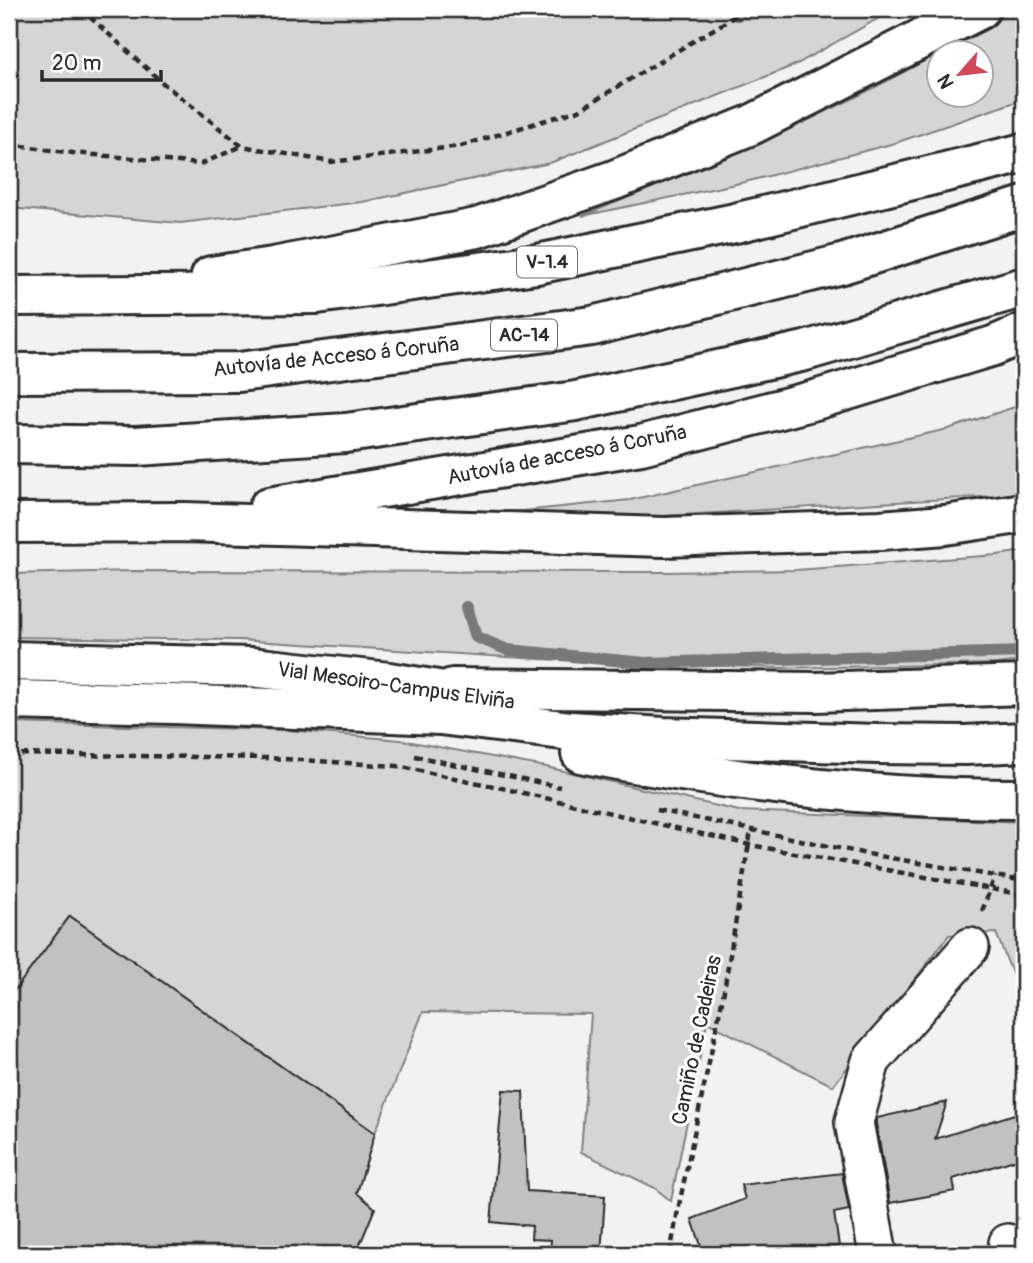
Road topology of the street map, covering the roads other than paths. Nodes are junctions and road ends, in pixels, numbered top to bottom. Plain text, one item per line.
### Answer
1 (981, 9) edge
2 (1024, 152) edge
3 (1024, 206) edge
4 (1024, 287) edge
5 (9, 296) edge
6 (61, 297) junction
7 (1024, 333) edge
8 (9, 373) edge
9 (9, 444) edge
10 (1024, 513) edge
11 (184, 522) junction
12 (9, 523) edge
13 (9, 661) edge
14 (1024, 685) edge
15 (9, 700) edge
16 (431, 701) junction
17 (1024, 742) edge
18 (1024, 799) edge
19 (970, 947) dead end
20 (878, 1254) edge

1 - 6 main road
2 - 6 main road, V-1.4
3 - 8 main road, Autovía de Acceso á Coruña / AC-14
4 - 9 main road
5 - 6 main road, V-1.4
7 - 11 main road, Autovía de acceso á Coruña
10 - 11 main road
11 - 12 main road
13 - 16 main road, Vial Mesoiro-Campus Elviña
14 - 16 main road
15 - 16 main road, Vial Mesoiro-Campus Elviña
16 - 17 main road, Vial Mesoiro-Campus Elviña
16 - 18 main road
19 - 20 street

